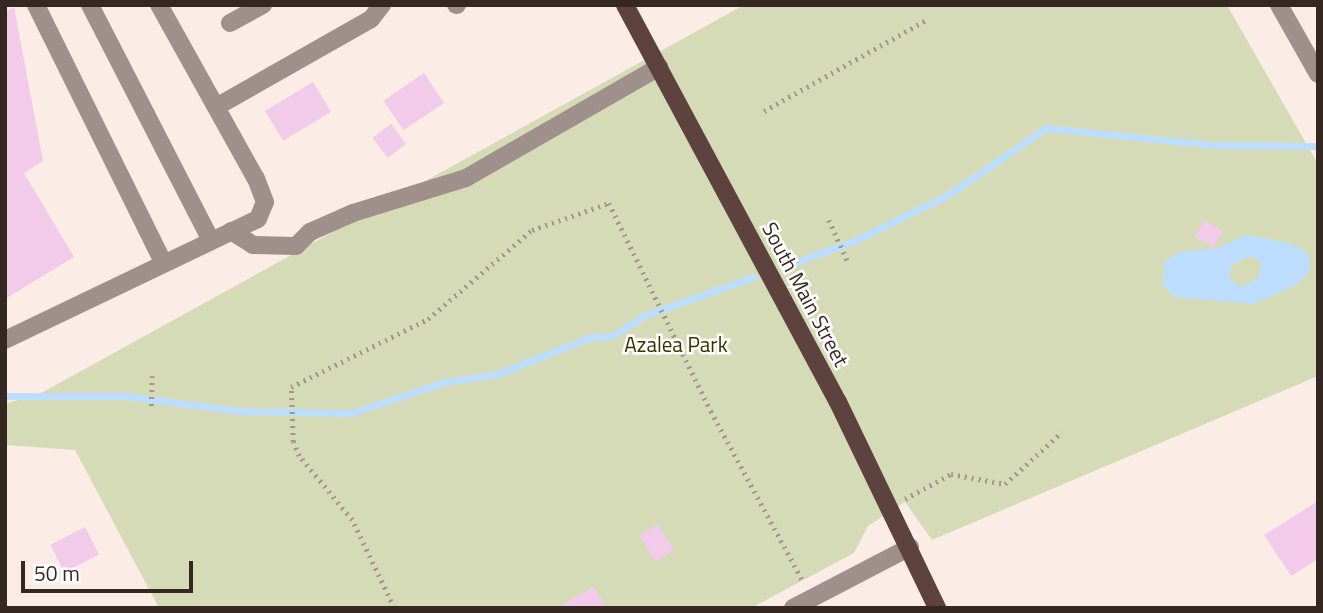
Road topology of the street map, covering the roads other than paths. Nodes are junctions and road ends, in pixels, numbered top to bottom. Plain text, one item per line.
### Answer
1 (36, 5) edge
2 (90, 5) edge
3 (159, 5) edge
4 (263, 5) edge
5 (382, 5) edge
6 (625, 5) edge
7 (1279, 5) edge
8 (230, 23) dead end
9 (659, 67) junction
10 (1318, 74) edge
11 (216, 107) junction
12 (231, 231) junction
13 (211, 240) junction
14 (163, 262) junction
15 (5, 340) edge
16 (910, 547) junction
17 (793, 608) edge
18 (937, 608) edge

1 - 14 street
2 - 13 street
3 - 11 street
4 - 8 street
5 - 11 street
6 - 9 main road, South Main Street
7 - 10 street
9 - 12 street
9 - 16 main road, South Main Street
11 - 12 street
12 - 13 street
13 - 14 street
14 - 15 street
16 - 17 street
16 - 18 main road, South Main Street

